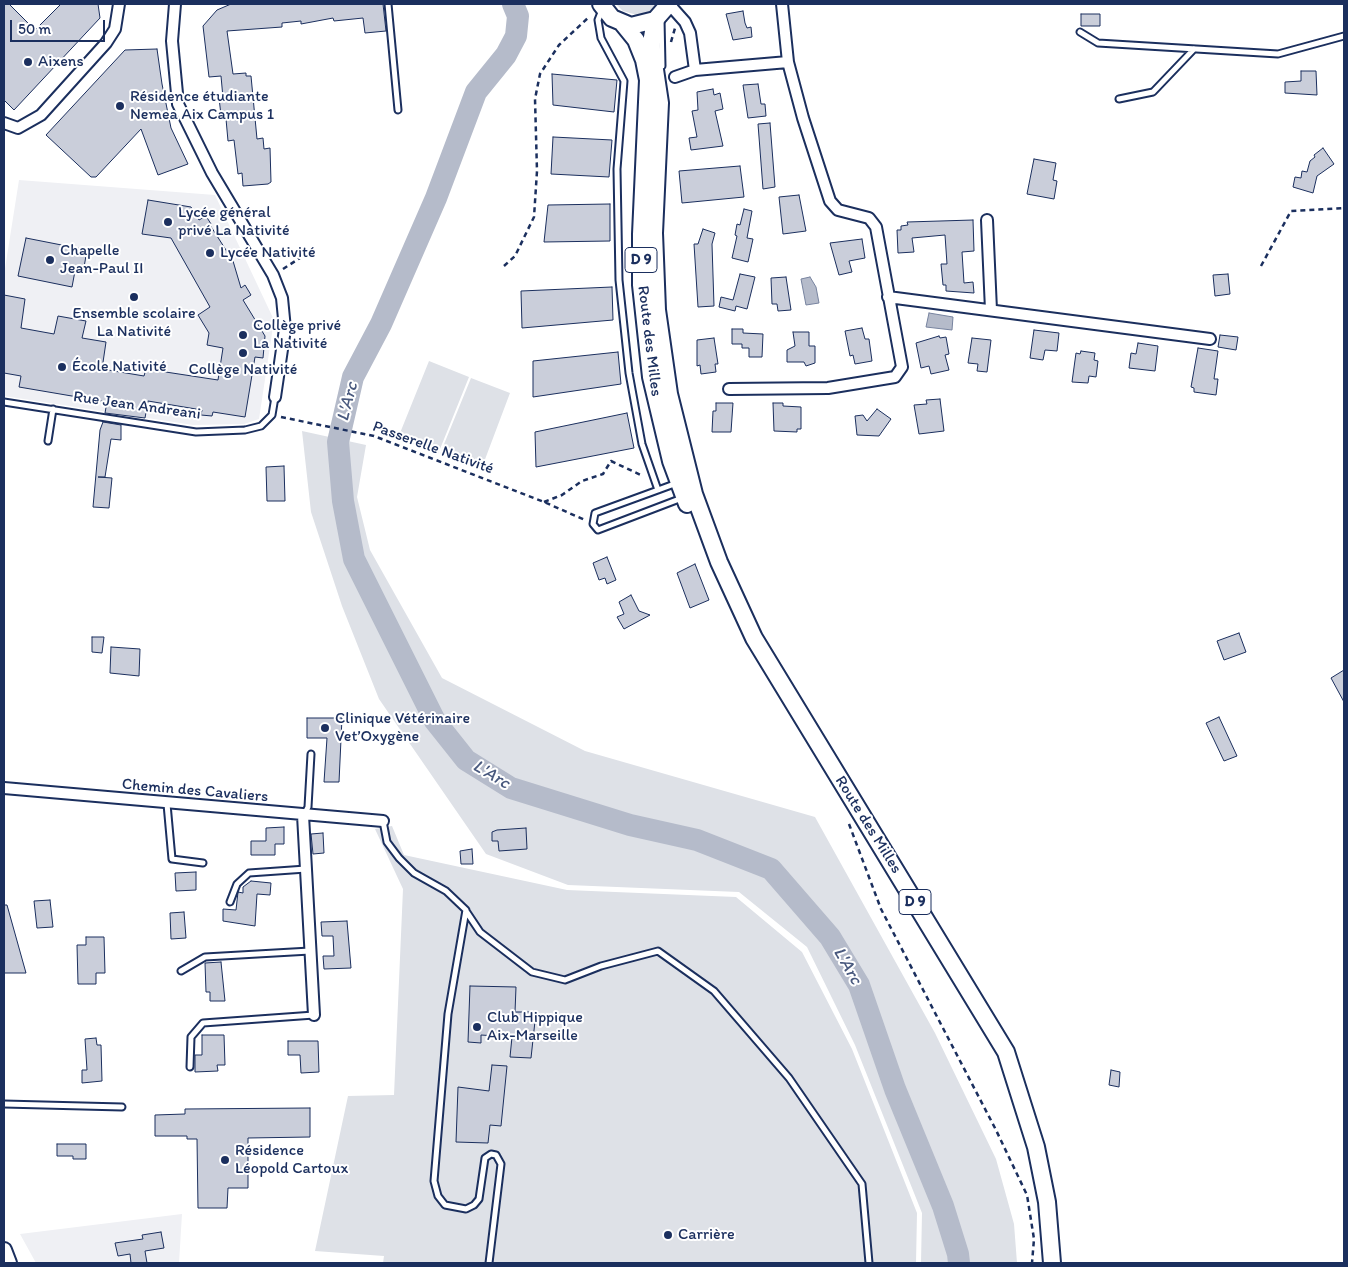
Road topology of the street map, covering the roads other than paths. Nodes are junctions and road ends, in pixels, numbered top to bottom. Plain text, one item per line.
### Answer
1 (120, 4) edge
2 (175, 4) edge
3 (388, 4) edge
4 (782, 4) edge
5 (599, 8) edge
6 (665, 11) edge
7 (623, 24) junction
8 (1080, 32) dead end
9 (1344, 36) edge
10 (1194, 49) junction
11 (788, 62) junction
12 (695, 70) junction
13 (675, 77) dead end
14 (1120, 99) dead end
15 (398, 110) dead end
16 (4, 123) edge
17 (987, 220) dead end
18 (888, 297) junction
19 (991, 310) junction
20 (1210, 339) dead end
21 (729, 389) dead end
22 (275, 397) joint
23 (4, 402) edge
24 (53, 409) junction
25 (48, 441) dead end
26 (687, 488) junction
27 (658, 490) junction
28 (311, 754) dead end
29 (4, 788) edge
30 (167, 804) junction
31 (303, 815) junction
32 (383, 821) joint
33 (203, 863) dead end
34 (306, 869) junction
35 (230, 902) dead end
36 (466, 910) junction
37 (310, 951) junction
38 (181, 971) dead end
39 (314, 1015) joint
40 (190, 1067) dead end
41 (4, 1104) edge
42 (122, 1107) dead end
43 (489, 1263) edge
44 (869, 1263) edge
45 (1052, 1263) edge

1 - 16 street
2 - 22 street, Rue Jean Andreani
3 - 15 lane
4 - 11 street
5 - 7 main road, Route des Milles
5 - 27 lane
6 - 7 main road
6 - 12 street
6 - 26 main road, Route des Milles / D 9
7 - 26 main road, Route des Milles / D 9
8 - 10 lane
9 - 10 lane
10 - 14 lane
11 - 12 street
11 - 18 street
12 - 13 street
17 - 19 street
18 - 19 street
18 - 21 street
19 - 20 street
22 - 24 lane, Rue Jean Andreani
23 - 24 lane, Rue Jean Andreani
24 - 25 lane
26 - 27 lane
26 - 27 lane
26 - 45 main road, Route des Milles / D 9
28 - 31 lane
29 - 30 street, Chemin des Cavaliers
30 - 31 street, Chemin des Cavaliers
30 - 33 lane
31 - 32 street, Chemin des Cavaliers
31 - 34 street
32 - 36 lane
34 - 35 lane
34 - 37 street
36 - 43 lane
36 - 44 lane
37 - 38 lane
37 - 39 street
39 - 40 lane
41 - 42 lane

